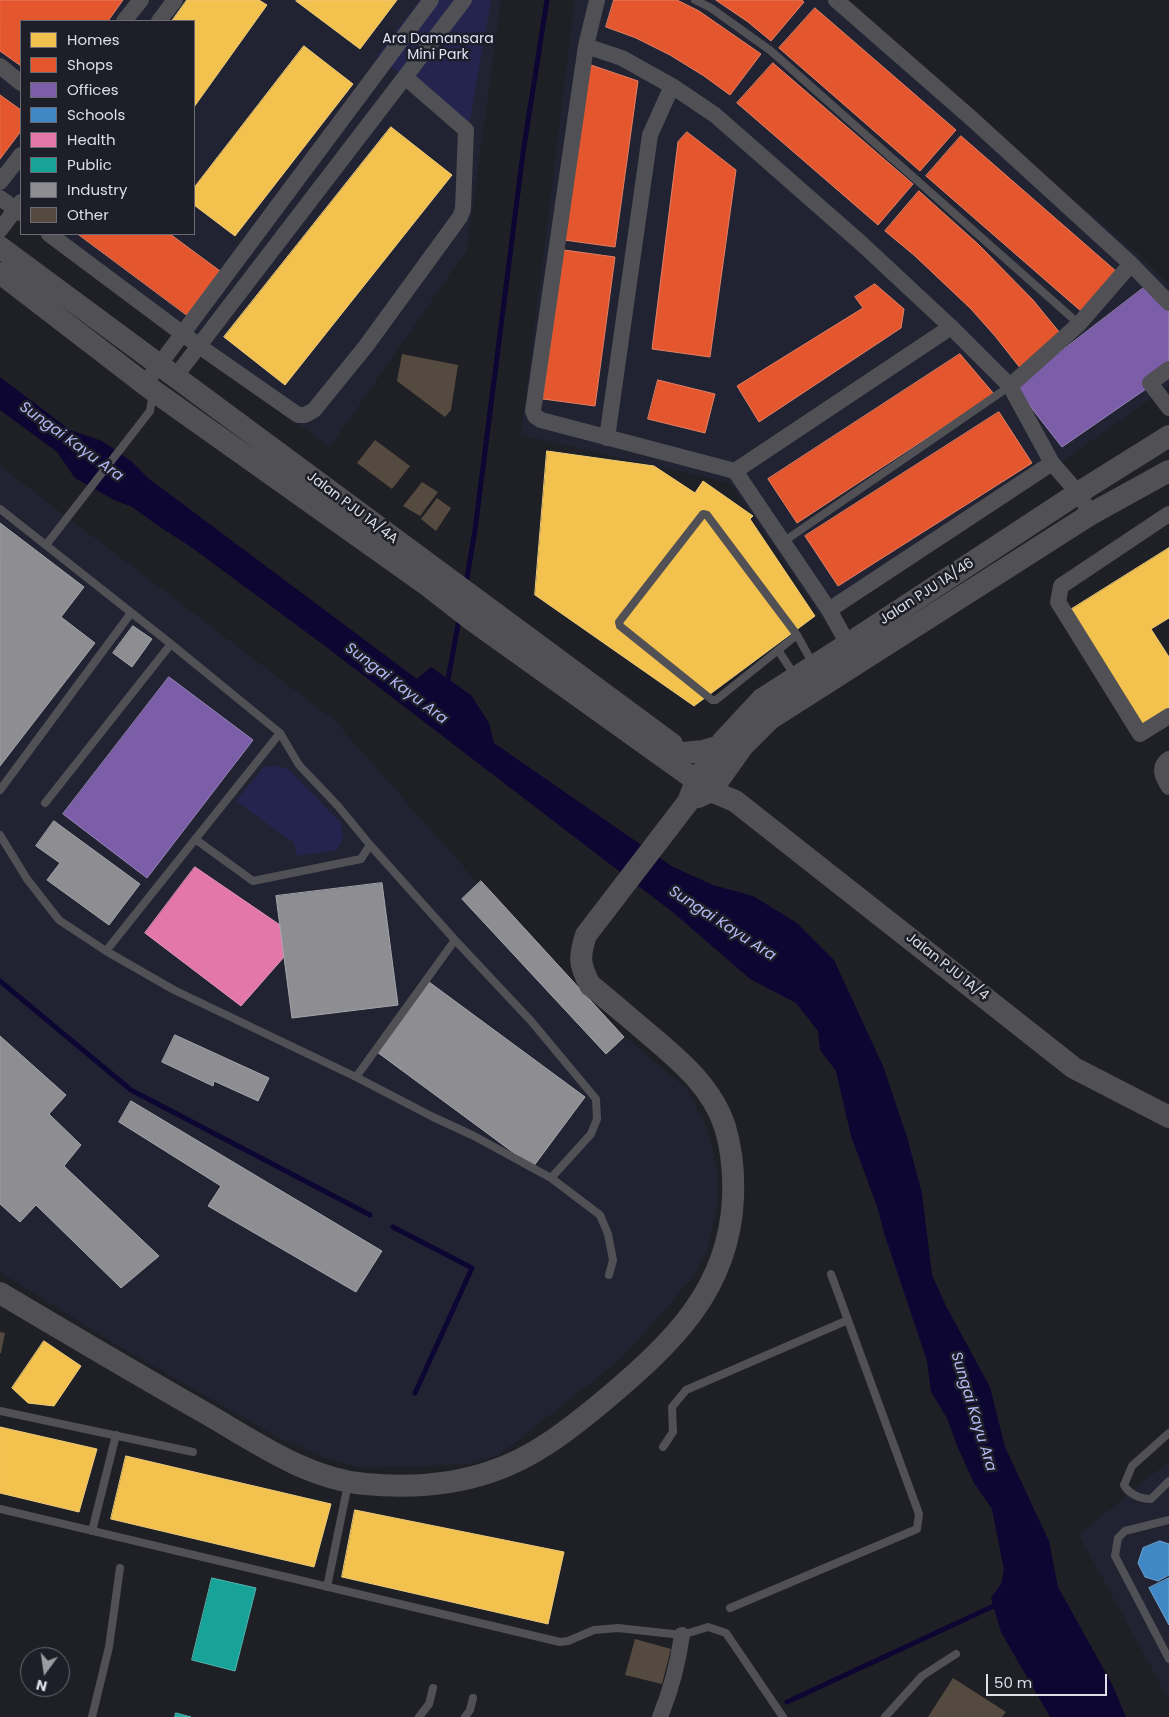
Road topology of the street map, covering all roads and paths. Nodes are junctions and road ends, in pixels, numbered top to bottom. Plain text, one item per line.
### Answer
1 (141, 0) edge
2 (175, 0) edge
3 (431, 0) edge
4 (464, 0) edge
5 (597, 0) edge
6 (695, 0) edge
7 (836, 0) edge
8 (125, 20) edge
9 (160, 20) edge
10 (586, 46) junction
11 (0, 66) edge
12 (405, 77) junction
13 (20, 82) edge
14 (672, 86) junction
15 (20, 156) edge
16 (0, 182) edge
17 (0, 198) edge
18 (19, 208) edge
19 (0, 230) edge
20 (50, 235) edge
21 (0, 247) edge
22 (1131, 264) junction
23 (0, 273) edge
24 (1169, 303) edge
25 (1080, 324) junction
26 (951, 327) junction
27 (183, 333) junction
28 (199, 346) junction
29 (1169, 369) edge
30 (167, 371) junction
31 (1010, 386) junction
32 (155, 396) junction
33 (1169, 408) edge
34 (1169, 436) edge
35 (607, 438) junction
36 (1052, 463) junction
37 (735, 471) junction
38 (1169, 471) edge
39 (1078, 493) junction
40 (0, 509) edge
41 (1091, 514) junction
42 (1169, 514) edge
43 (783, 542) junction
44 (46, 545) junction
45 (432, 578) junction
46 (475, 610) junction
47 (829, 610) junction
48 (131, 613) junction
49 (797, 635) junction
50 (171, 644) junction
51 (848, 644) junction
52 (778, 650) junction
53 (805, 672) junction
54 (1169, 716) edge
55 (280, 733) junction
56 (720, 746) junction
57 (684, 753) junction
58 (1169, 759) edge
59 (708, 780) junction
60 (1169, 787) edge
61 (0, 790) edge
62 (45, 803) dead end
63 (0, 834) edge
64 (194, 839) junction
65 (370, 845) junction
66 (455, 940) junction
67 (106, 950) junction
68 (356, 1077) junction
69 (1169, 1117) edge
70 (551, 1178) junction
71 (831, 1274) dead end
72 (608, 1275) dead end
73 (0, 1293) edge
74 (848, 1320) junction
75 (0, 1411) edge
76 (1169, 1433) edge
77 (116, 1435) junction
78 (664, 1447) dead end
79 (193, 1452) dead end
80 (1169, 1481) edge
81 (349, 1482) junction
82 (0, 1509) edge
83 (1169, 1520) edge
84 (92, 1531) junction
85 (120, 1568) dead end
86 (327, 1587) junction
87 (730, 1608) dead end
88 (682, 1635) junction
89 (956, 1654) dead end
90 (1169, 1659) edge
91 (433, 1688) dead end
92 (474, 1698) dead end
93 (92, 1717) edge
94 (418, 1717) edge
95 (465, 1717) edge
96 (660, 1717) edge
97 (783, 1717) edge
98 (885, 1717) edge

1 - 8 street
2 - 9 street
3 - 27 street
4 - 12 street
5 - 10 street
6 - 25 lane
7 - 22 street
10 - 14 street
10 - 35 street
11 - 13 street
12 - 28 street
12 - 28 street
14 - 26 street
14 - 35 street
15 - 16 street
17 - 18 street
18 - 19 street
20 - 27 street
21 - 30 street, Jalan PJU 1A/4A
22 - 24 street
22 - 25 street
23 - 32 street, Jalan PJU 1A/4A
25 - 31 street
26 - 31 street
26 - 37 street
27 - 28 street
27 - 30 street
28 - 30 street
29 - 33 street
30 - 32 street
30 - 45 street, Jalan PJU 1A/4A
31 - 36 street
31 - 43 lane
32 - 44 lane
32 - 45 street, Jalan PJU 1A/4A
34 - 39 street, Jalan PJU 1A/46
35 - 37 street
36 - 39 street
36 - 47 street
37 - 43 street
38 - 41 street, Jalan PJU 1A/46
39 - 41 street
39 - 51 street, Jalan PJU 1A/46
40 - 44 lane
41 - 59 street, Jalan PJU 1A/46
42 - 54 street
43 - 47 street
44 - 48 lane
45 - 46 street, Jalan PJU 1A/4A
46 - 57 street, Jalan PJU 1A/4A
46 - 59 street, Jalan PJU 1A/4A
47 - 51 street
48 - 50 lane
48 - 61 lane
49 - 52 lane
49 - 52 lane
49 - 53 lane
50 - 55 lane
50 - 62 lane
51 - 53 street, Jalan PJU 1A/46
52 - 53 lane
53 - 56 street, Jalan PJU 1A/46
55 - 64 lane
55 - 65 lane
56 - 57 street
56 - 59 street, Jalan PJU 1A/46
57 - 59 street, Jalan PJU 1A/4A
58 - 60 street
59 - 69 street, Jalan PJU 1A/4
59 - 81 street
63 - 67 lane
64 - 65 lane
64 - 67 lane
65 - 66 lane
66 - 68 lane
66 - 70 lane
67 - 68 lane
68 - 70 lane
70 - 72 lane
71 - 74 lane
73 - 81 street
74 - 78 lane
74 - 87 lane
75 - 77 lane
76 - 80 lane
77 - 79 lane
77 - 84 lane
81 - 86 lane
82 - 84 lane
83 - 90 lane
84 - 86 lane
85 - 93 lane
86 - 88 lane
88 - 96 street
88 - 97 lane
89 - 98 lane
91 - 94 lane
92 - 95 lane

